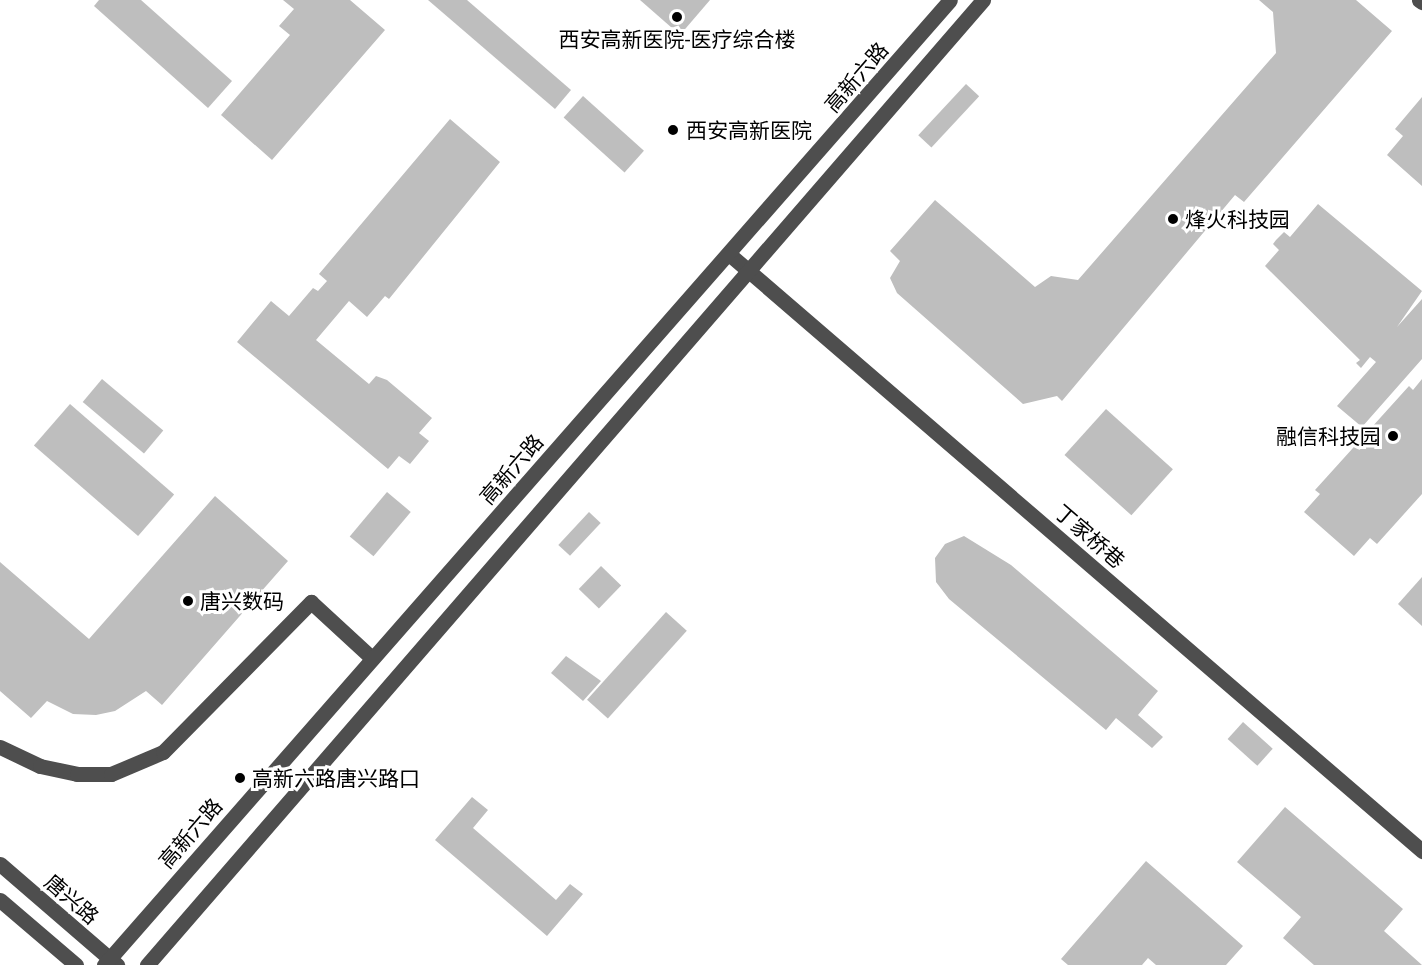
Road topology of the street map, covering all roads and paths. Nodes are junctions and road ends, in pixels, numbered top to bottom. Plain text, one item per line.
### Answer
1 (950, 0) edge
2 (983, 0) edge
3 (729, 254) junction
4 (748, 269) junction
5 (372, 658) junction
6 (0, 747) edge
7 (1422, 851) edge
8 (0, 864) edge
9 (0, 900) edge
10 (110, 963) edge
11 (75, 965) edge
12 (147, 965) edge

1 - 3 street, 高新六路
2 - 4 street
3 - 4 street, 丁家桥巷
3 - 5 street, 高新六路
4 - 7 street, 丁家桥巷
4 - 12 street
5 - 6 street
5 - 10 street, 高新六路
8 - 10 street, 唐兴路
9 - 11 street

